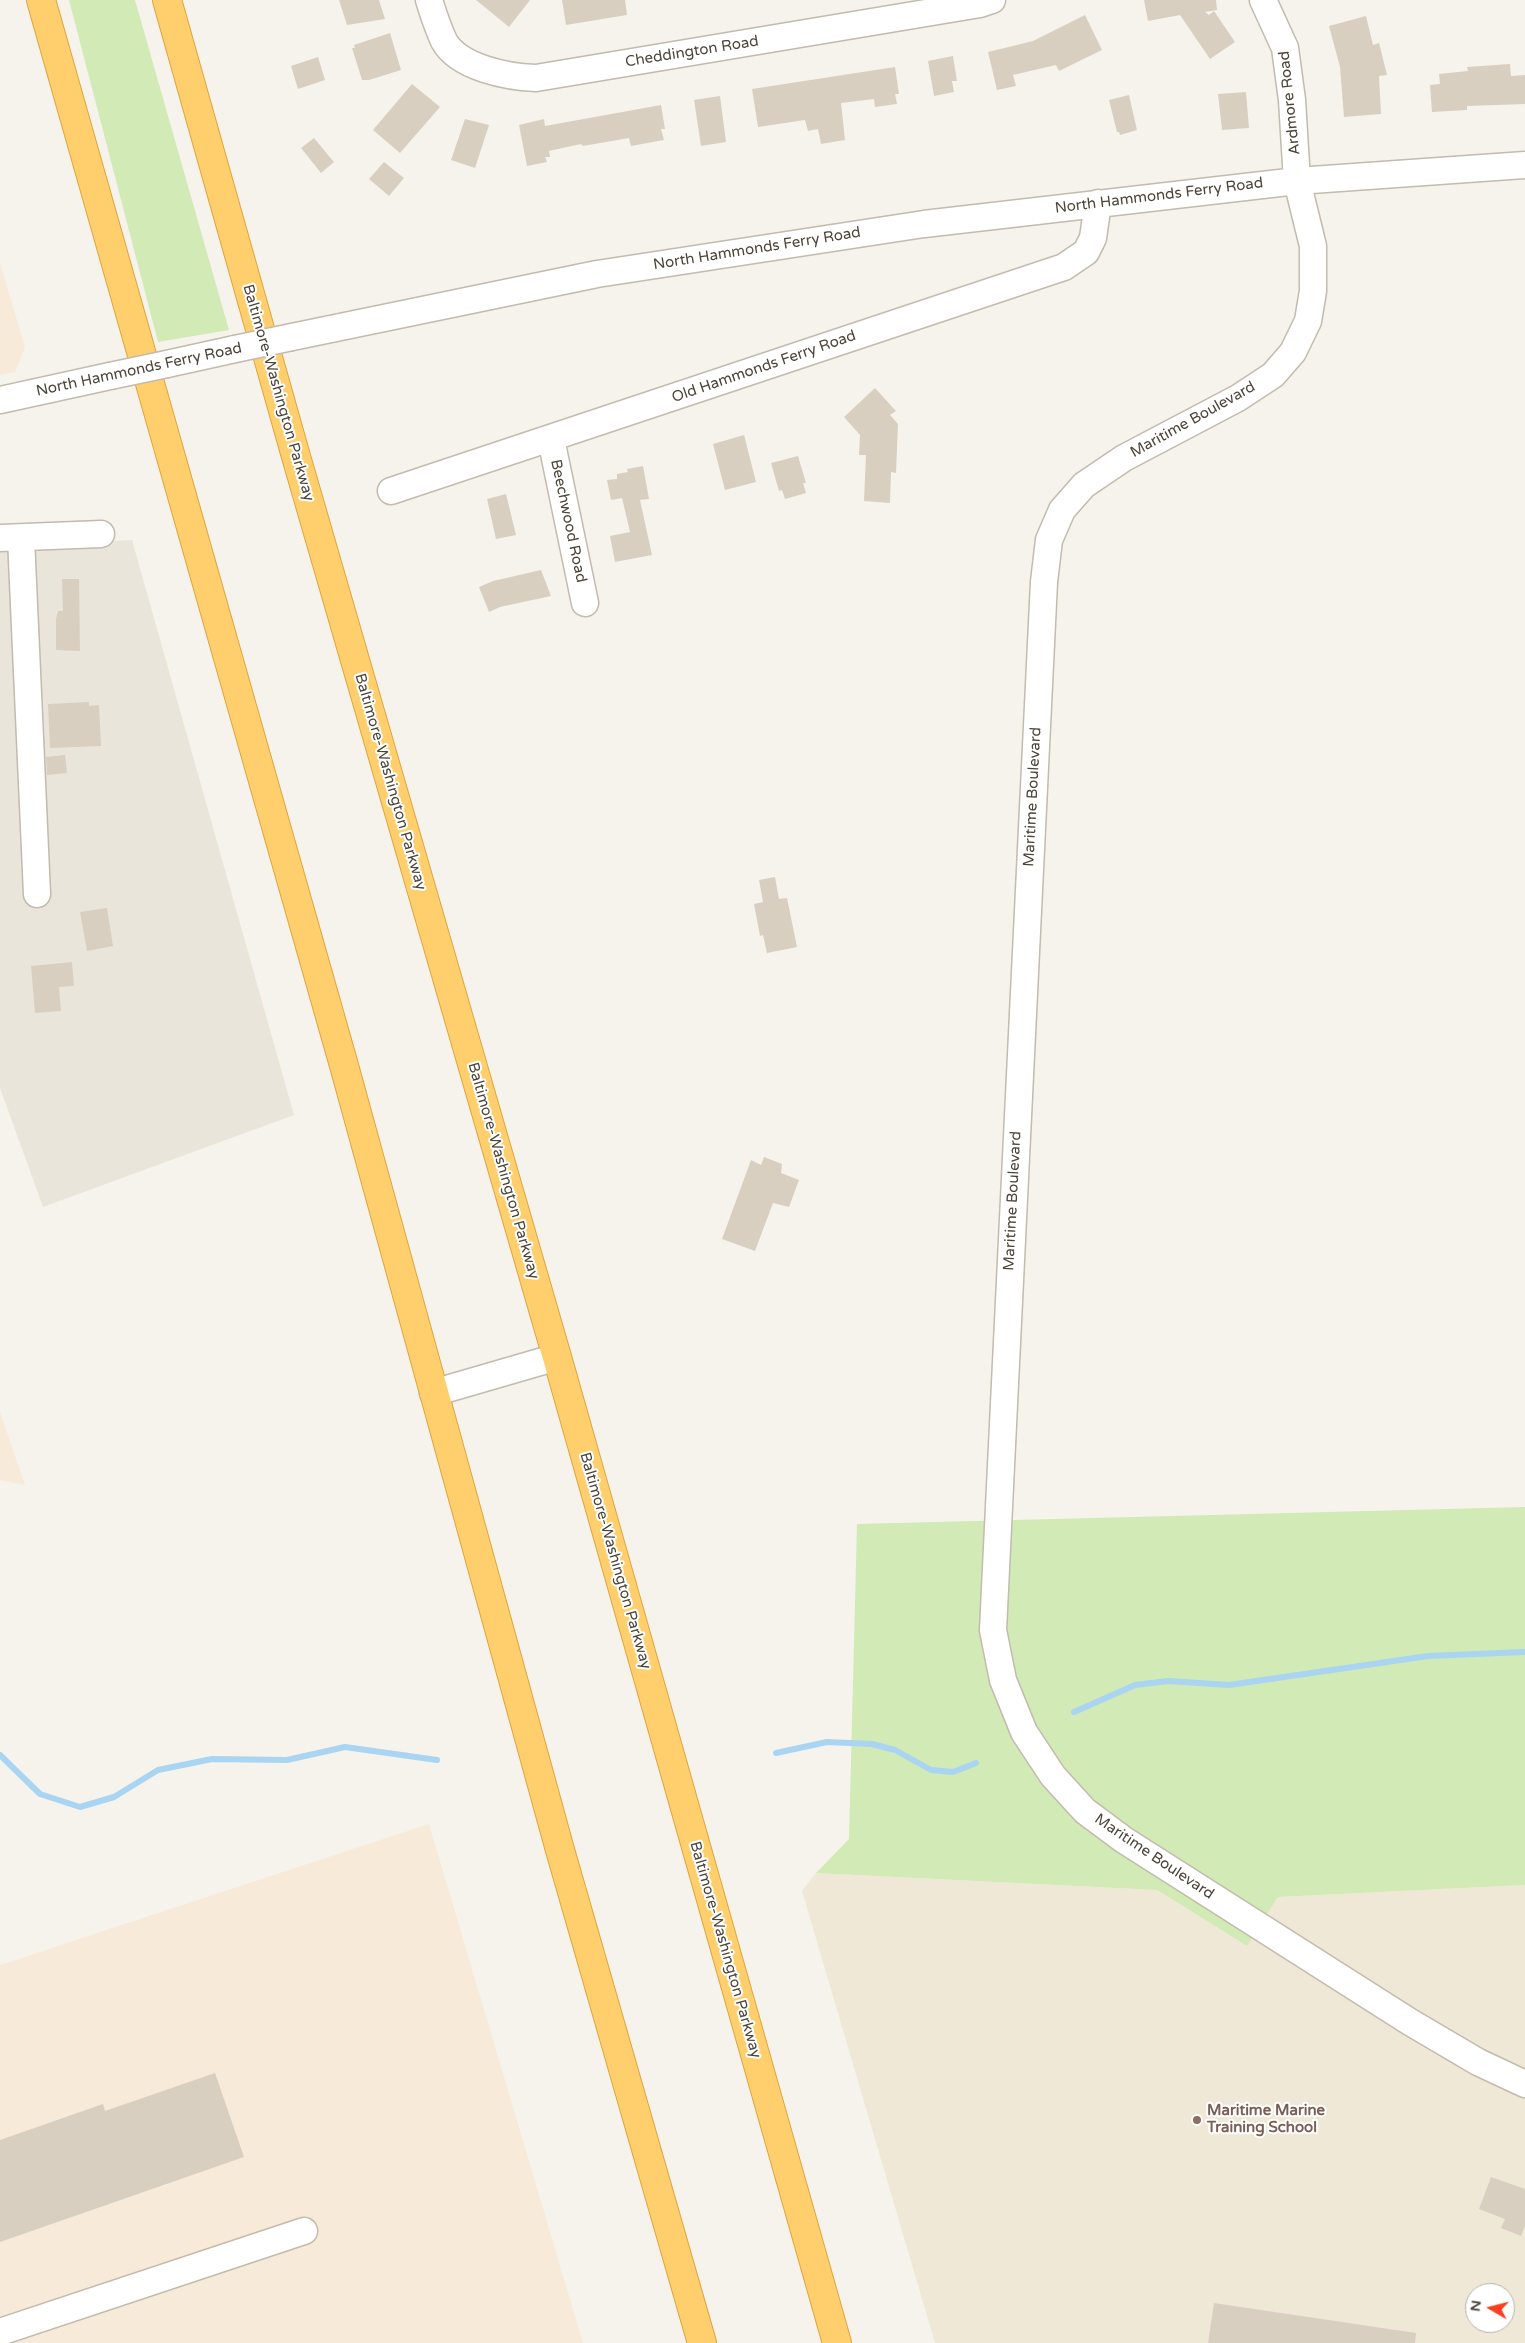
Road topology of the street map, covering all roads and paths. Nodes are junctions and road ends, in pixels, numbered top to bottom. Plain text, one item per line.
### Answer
1 (41, 0) edge
2 (167, 0) edge
3 (429, 0) edge
4 (992, 0) edge
5 (1263, 0) edge
6 (1525, 165) edge
7 (1297, 181) junction
8 (1098, 203) junction
9 (0, 400) edge
10 (551, 439) junction
11 (391, 491) dead end
12 (101, 534) dead end
13 (10, 538) edge
14 (585, 602) dead end
15 (37, 894) dead end
16 (557, 1357) junction
17 (434, 1393) junction
18 (1525, 2084) edge
19 (304, 2231) dead end
20 (0, 2332) edge
21 (702, 2343) edge
22 (837, 2343) edge

1 - 17 highway
2 - 16 highway, Baltimore-Washington Parkway
3 - 4 street, Cheddington Road
5 - 7 street, Ardmore Road
6 - 7 street, North Hammonds Ferry Road
7 - 8 street, North Hammonds Ferry Road
7 - 18 street, Maritime Boulevard
8 - 9 street, North Hammonds Ferry Road, bridge
8 - 10 street, Old Hammonds Ferry Road
10 - 11 street, Old Hammonds Ferry Road
10 - 14 street, Beechwood Road
12 - 13 street
13 - 15 street
16 - 17 street
16 - 22 highway, Baltimore-Washington Parkway
17 - 21 highway
19 - 20 street

